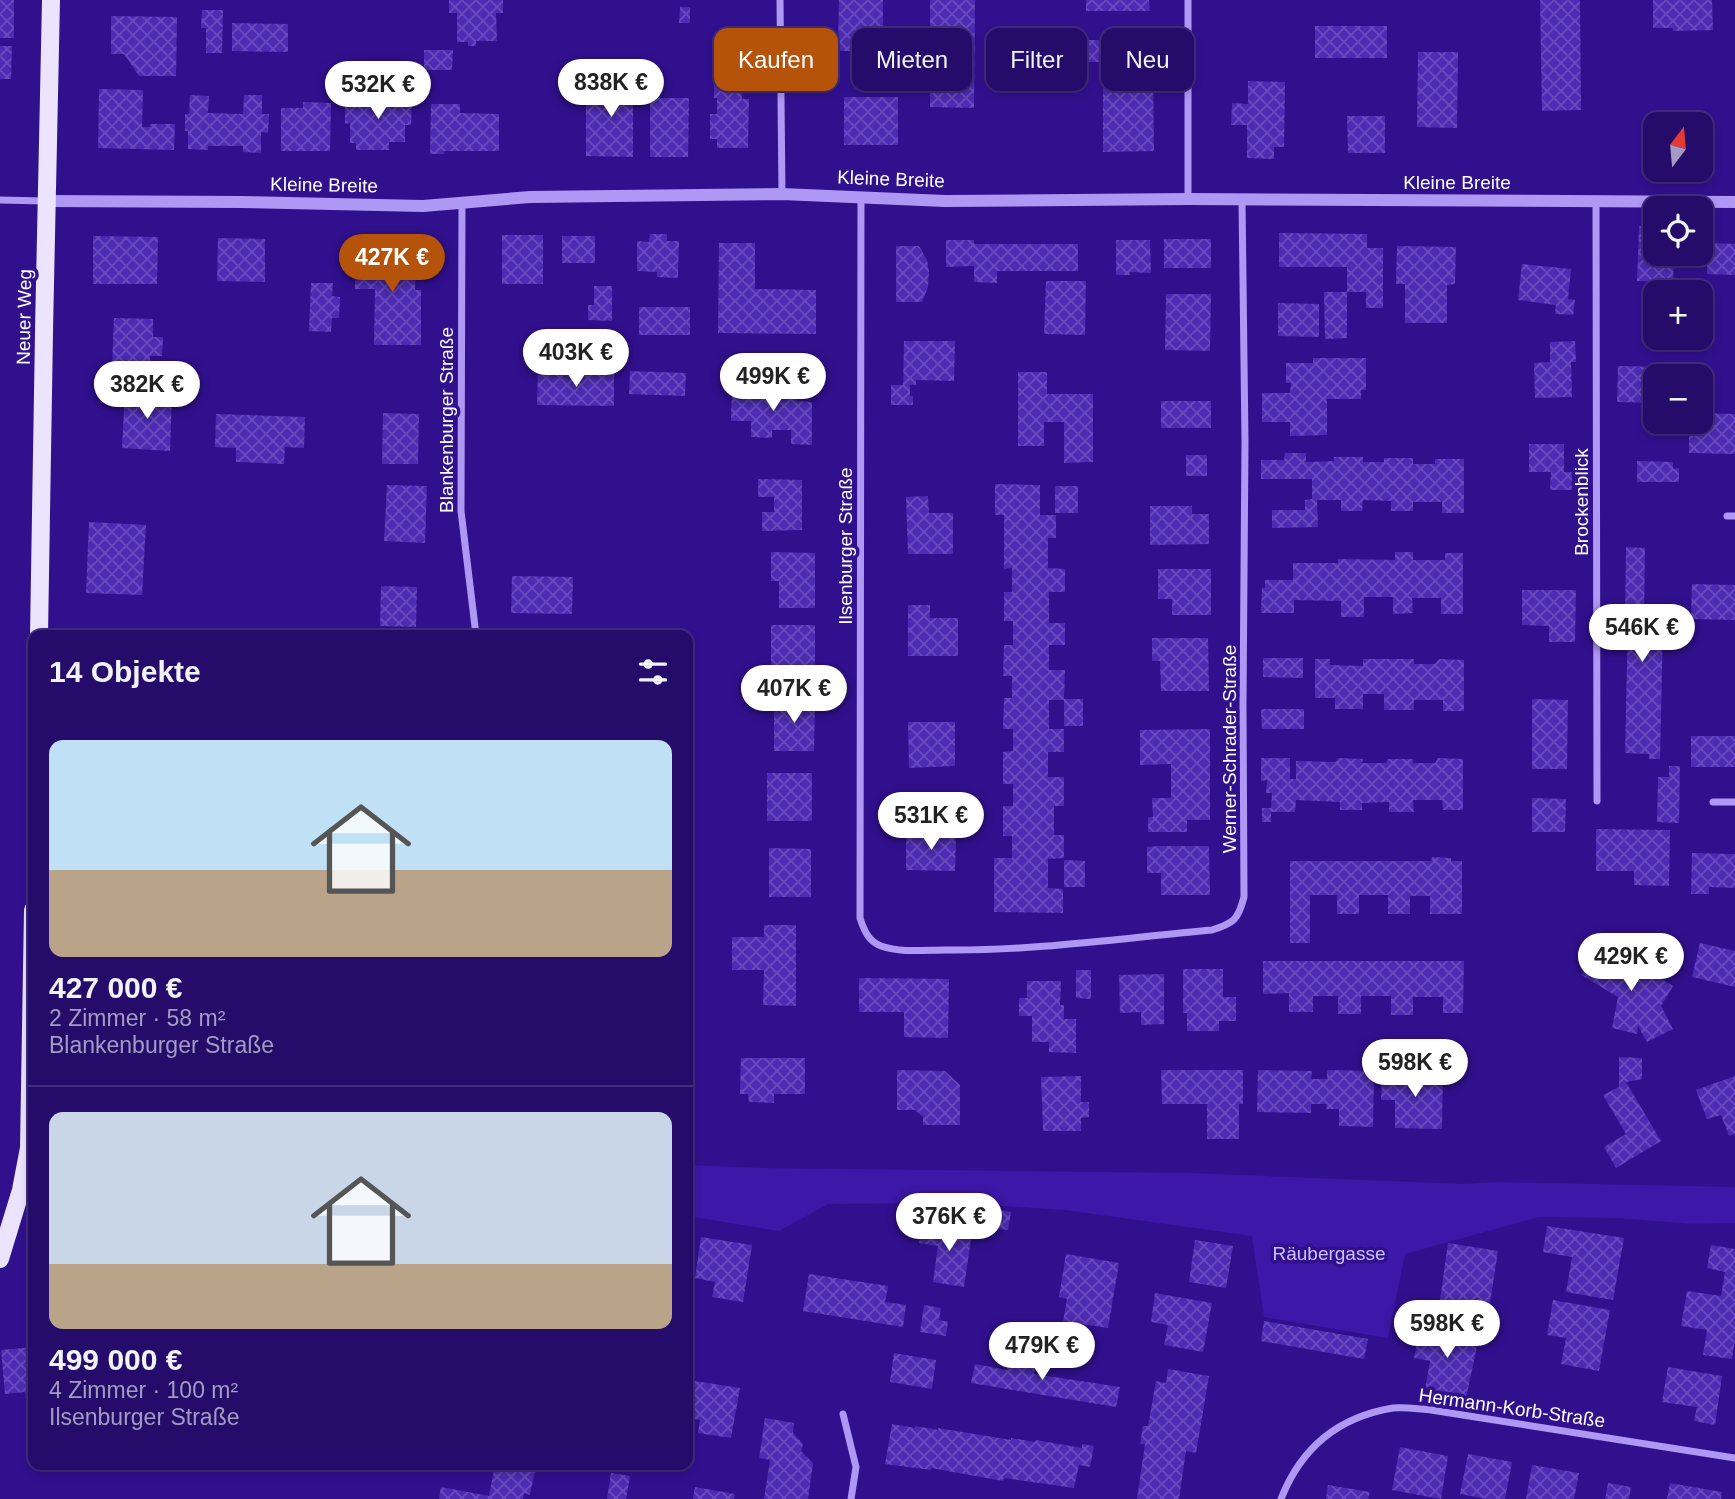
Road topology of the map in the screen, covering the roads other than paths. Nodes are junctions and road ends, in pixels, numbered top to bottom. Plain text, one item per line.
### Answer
1 (51, 0) edge
2 (780, 0) edge
3 (1188, 0) edge
4 (782, 194) junction
5 (861, 197) junction
6 (0, 200) edge
7 (1188, 200) junction
8 (1242, 200) junction
9 (45, 201) junction
10 (1596, 202) junction
11 (1735, 202) edge
12 (462, 203) junction
13 (39, 630) edge
14 (475, 630) edge
15 (1597, 801) dead end
16 (1713, 802) dead end
17 (1735, 802) edge
18 (866, 935) joint
19 (28, 1161) edge
20 (0, 1259) edge
21 (843, 1414) dead end
22 (1735, 1458) edge
23 (851, 1499) edge
24 (1281, 1499) edge

1 - 9 main road, Neuer Weg
2 - 4 street
3 - 7 street
4 - 5 street, Kleine Breite
4 - 12 street, Kleine Breite
5 - 7 street, Kleine Breite
5 - 18 street, Ilsenburger Straße
6 - 9 street
7 - 8 street, Kleine Breite
8 - 10 street, Kleine Breite
8 - 18 street, Werner-Schrader-Straße
9 - 12 street, Kleine Breite
9 - 13 main road, Neuer Weg
10 - 11 street, Kleine Breite
10 - 15 street, Brockenblick
12 - 14 street, Blankenburger Straße
16 - 17 street
19 - 20 main road
21 - 23 street
22 - 24 street, Hermann-Korb-Straße

